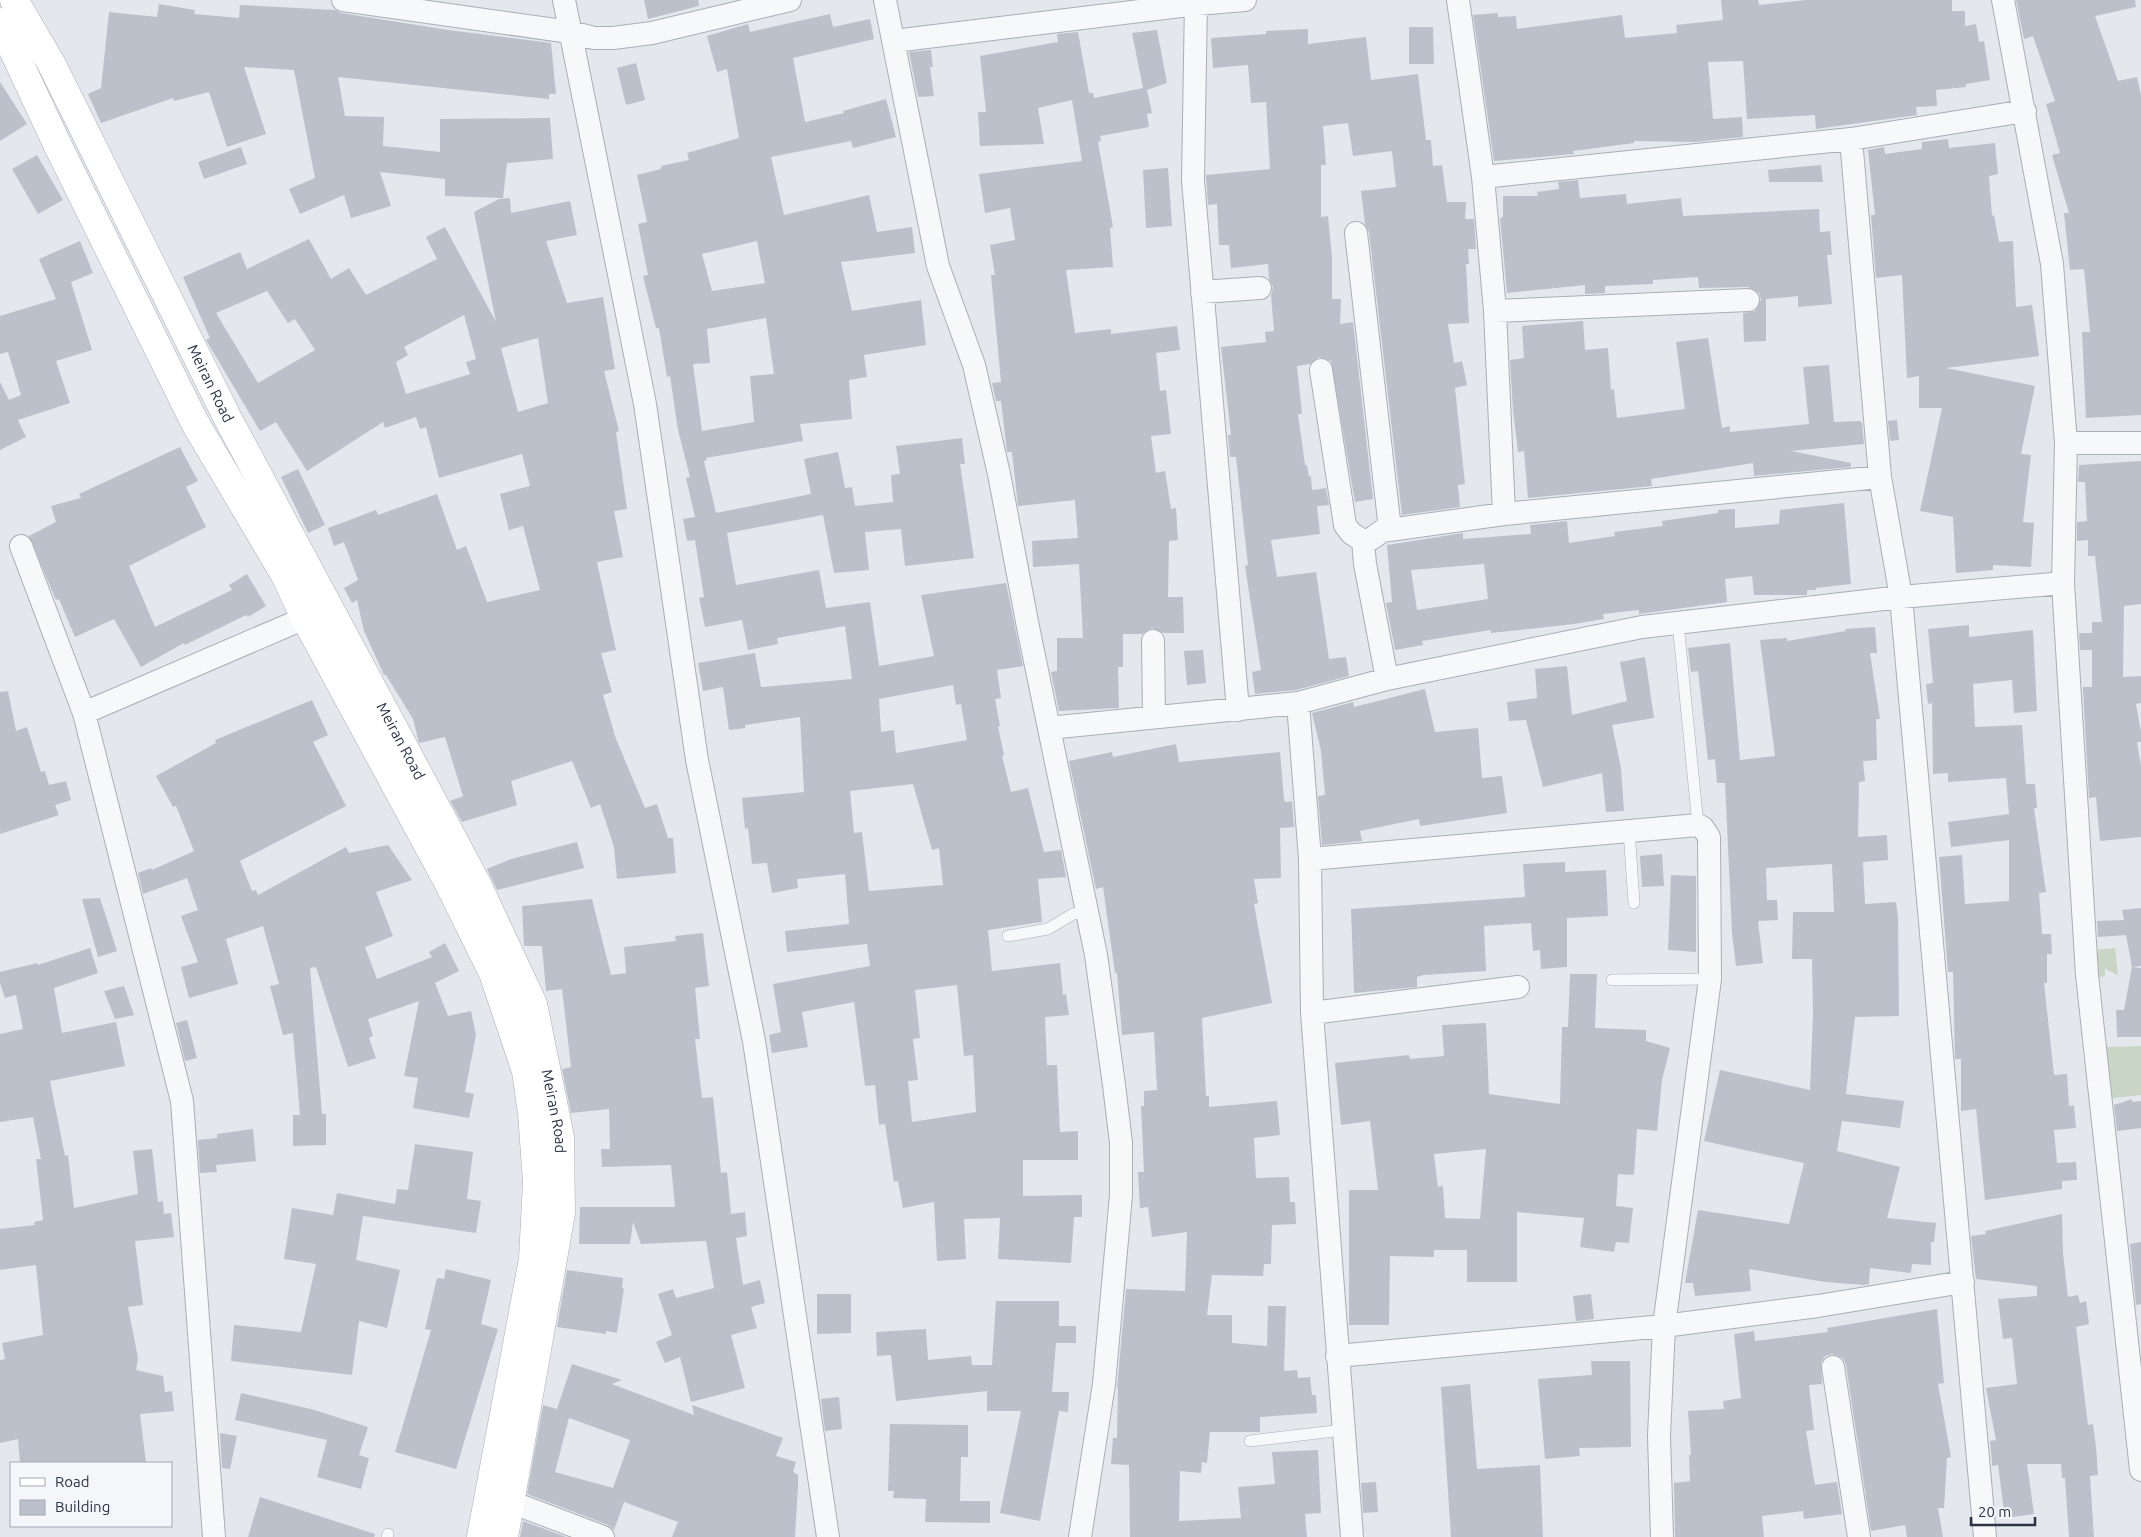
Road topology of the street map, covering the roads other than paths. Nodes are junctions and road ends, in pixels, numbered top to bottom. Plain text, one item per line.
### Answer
1 (14, 0) edge
2 (343, 0) edge
3 (564, 0) edge
4 (790, 0) edge
5 (885, 0) edge
6 (1245, 0) edge
7 (1458, 0) edge
8 (2003, 0) edge
9 (1196, 2) edge
10 (0, 22) edge
11 (570, 32) junction
12 (894, 41) junction
13 (2025, 112) junction
14 (1851, 139) junction
15 (1483, 177) junction
16 (1356, 233) dead end
17 (1260, 288) dead end
18 (1202, 292) junction
19 (1748, 300) dead end
20 (1495, 311) junction
21 (1321, 370) dead end
22 (2066, 442) junction
23 (2141, 443) edge
24 (1880, 477) junction
25 (1504, 514) junction
26 (1390, 529) junction
27 (1363, 541) junction
28 (21, 546) dead end
29 (2063, 584) junction
30 (1901, 597) junction
31 (305, 618) junction
32 (1678, 623) junction
33 (1153, 641) dead end
34 (1387, 679) junction
35 (1298, 702) junction
36 (1238, 710) junction
37 (84, 713) junction
38 (1154, 717) junction
39 (1049, 728) junction
40 (1698, 825) junction
41 (1630, 830) junction
42 (1310, 859) junction
43 (1634, 903) dead end
44 (1087, 912) junction
45 (1008, 936) dead end
46 (1710, 979) junction
47 (1612, 980) dead end
48 (1518, 987) dead end
49 (1312, 1013) junction
50 (1963, 1282) junction
51 (1664, 1326) junction
52 (1337, 1356) junction
53 (1834, 1368) dead end
54 (1343, 1430) junction
55 (1250, 1441) dead end
56 (2141, 1470) edge
57 (511, 1502) junction
58 (214, 1537) edge
59 (481, 1537) edge
60 (504, 1537) edge
61 (603, 1537) edge
62 (828, 1537) edge
63 (1080, 1537) edge
64 (1352, 1537) edge
65 (1662, 1537) edge
66 (1859, 1537) edge
67 (1985, 1537) edge

1 - 57 main road, Meiran Road
2 - 11 street
3 - 11 street
4 - 11 street
5 - 12 street
6 - 9 street
7 - 15 street
8 - 13 street
9 - 12 street
9 - 18 street
10 - 31 main road, Meiran Road
11 - 62 street
12 - 39 street
13 - 14 street
13 - 22 street
14 - 15 street
14 - 24 street
15 - 20 street
16 - 26 street
17 - 18 street
18 - 36 street
19 - 20 street
20 - 25 street
21 - 27 street
22 - 23 street
22 - 29 street
24 - 25 street
24 - 30 street
25 - 26 street
26 - 27 street
27 - 34 street
28 - 37 street
29 - 30 street
29 - 56 street
30 - 32 street
30 - 50 street
31 - 37 street
31 - 59 main road, Meiran Road
32 - 34 street
32 - 40 lane
33 - 38 street
34 - 35 street
35 - 36 street
35 - 42 street
36 - 38 street
37 - 58 street
38 - 39 street
39 - 44 street
40 - 41 street
40 - 46 street
41 - 42 street
41 - 43 lane
42 - 49 street
44 - 45 lane
44 - 63 street
46 - 47 lane
46 - 51 street
48 - 49 street
49 - 52 street
50 - 51 street
50 - 67 street
51 - 52 street
51 - 65 street
52 - 54 street
53 - 66 street
54 - 55 lane
54 - 64 street
57 - 60 main road, Meiran Road
57 - 61 street

